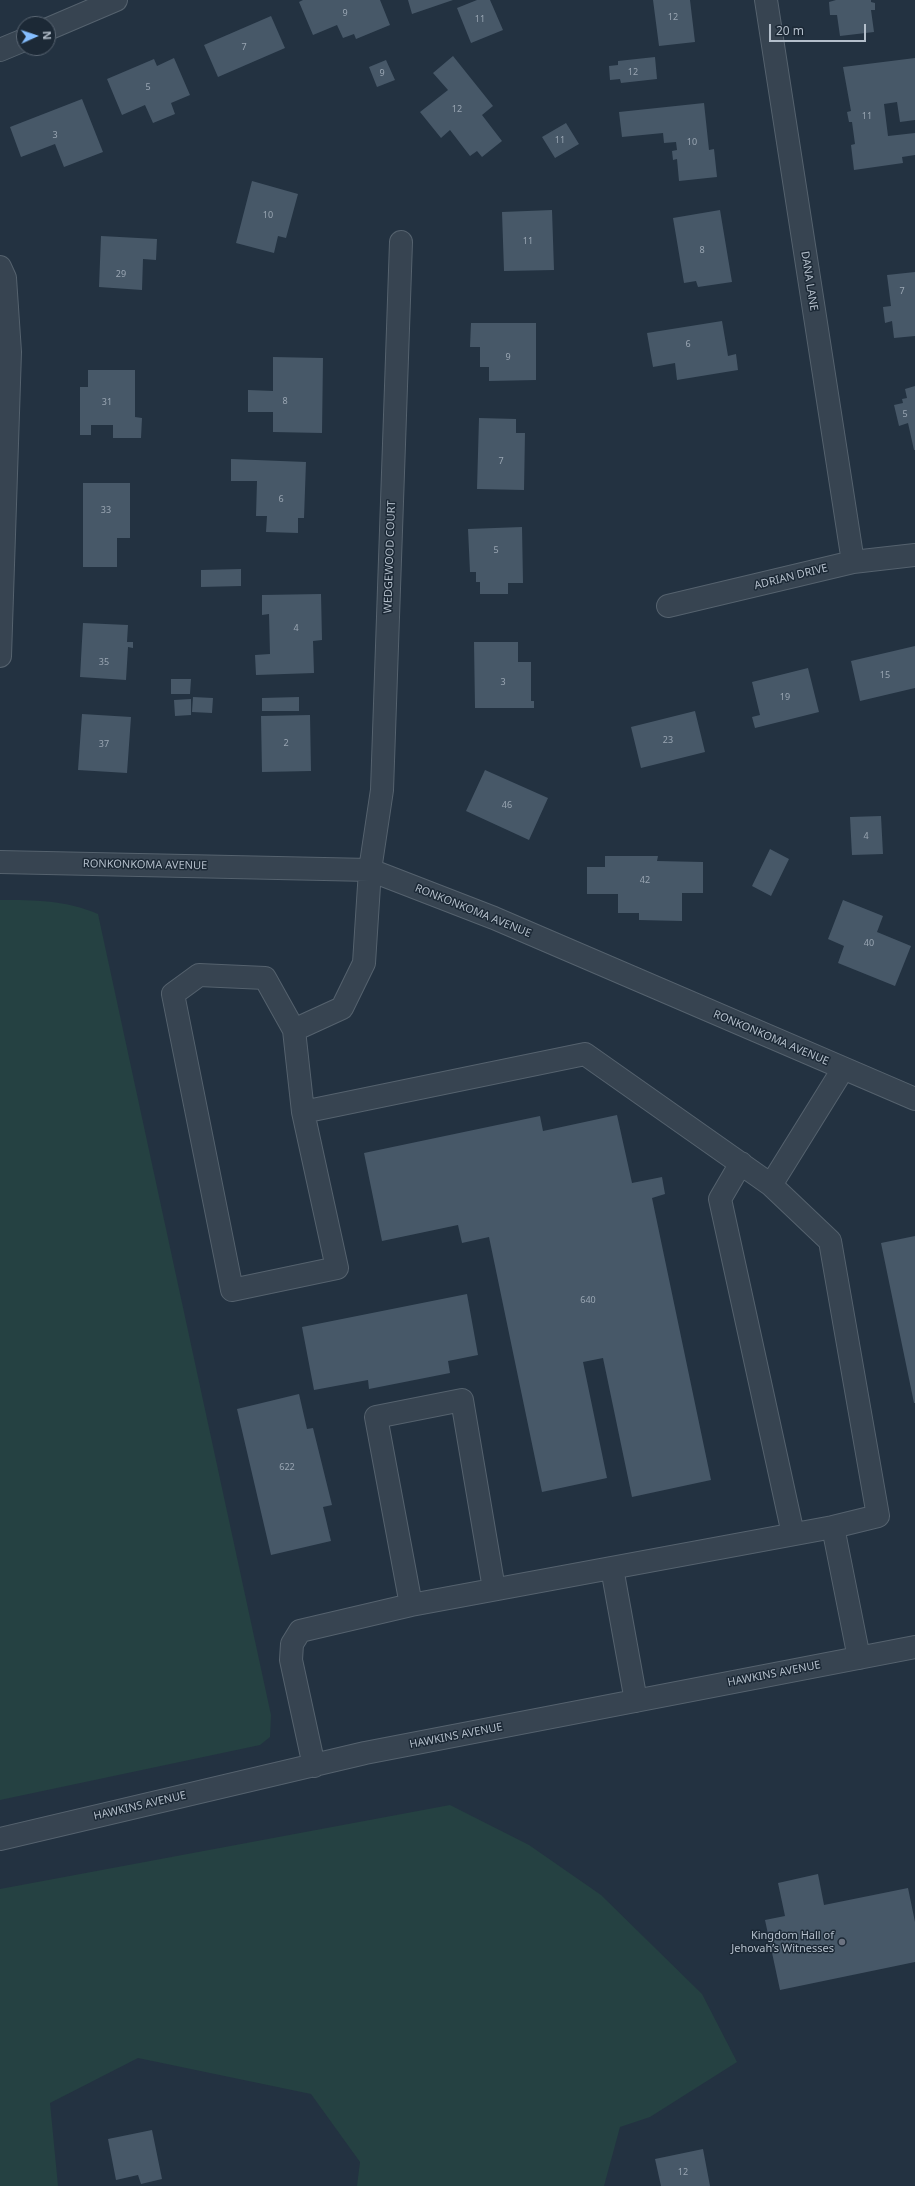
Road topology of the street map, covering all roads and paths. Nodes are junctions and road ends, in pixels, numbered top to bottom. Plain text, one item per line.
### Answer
1 (116, 0) edge
2 (766, 0) edge
3 (56, 26) edge
4 (16, 43) edge
5 (0, 50) edge
6 (401, 242) dead end
7 (0, 268) edge
8 (915, 555) edge
9 (853, 562) junction
10 (668, 606) dead end
11 (0, 656) edge
12 (0, 862) edge
13 (370, 870) junction
14 (294, 1030) junction
15 (843, 1069) junction
16 (915, 1099) edge
17 (303, 1112) junction
18 (741, 1164) junction
19 (771, 1185) junction
20 (833, 1527) junction
21 (793, 1534) junction
22 (612, 1568) junction
23 (494, 1589) junction
24 (411, 1605) junction
25 (915, 1647) edge
26 (859, 1658) junction
27 (636, 1701) junction
28 (314, 1766) junction
29 (0, 1839) edge

1 - 3 street
2 - 9 street, DANA LANE
4 - 5 street
6 - 13 street, WEDGEWOOD COURT
7 - 11 street
8 - 9 street, ADRIAN DRIVE
9 - 10 street, ADRIAN DRIVE
12 - 13 street, RONKONKOMA AVENUE
13 - 14 street, WEDGEWOOD COURT
13 - 15 street, RONKONKOMA AVENUE
14 - 17 street
14 - 17 street
15 - 16 street, RONKONKOMA AVENUE
15 - 19 street
17 - 18 street
18 - 19 street
18 - 21 street
19 - 20 street
20 - 21 street
20 - 26 street
21 - 22 street
22 - 23 street
22 - 27 street
23 - 24 street
23 - 24 street
24 - 28 street
25 - 26 street, HAWKINS AVENUE
26 - 27 street, HAWKINS AVENUE
27 - 28 street, HAWKINS AVENUE
28 - 29 street, HAWKINS AVENUE

